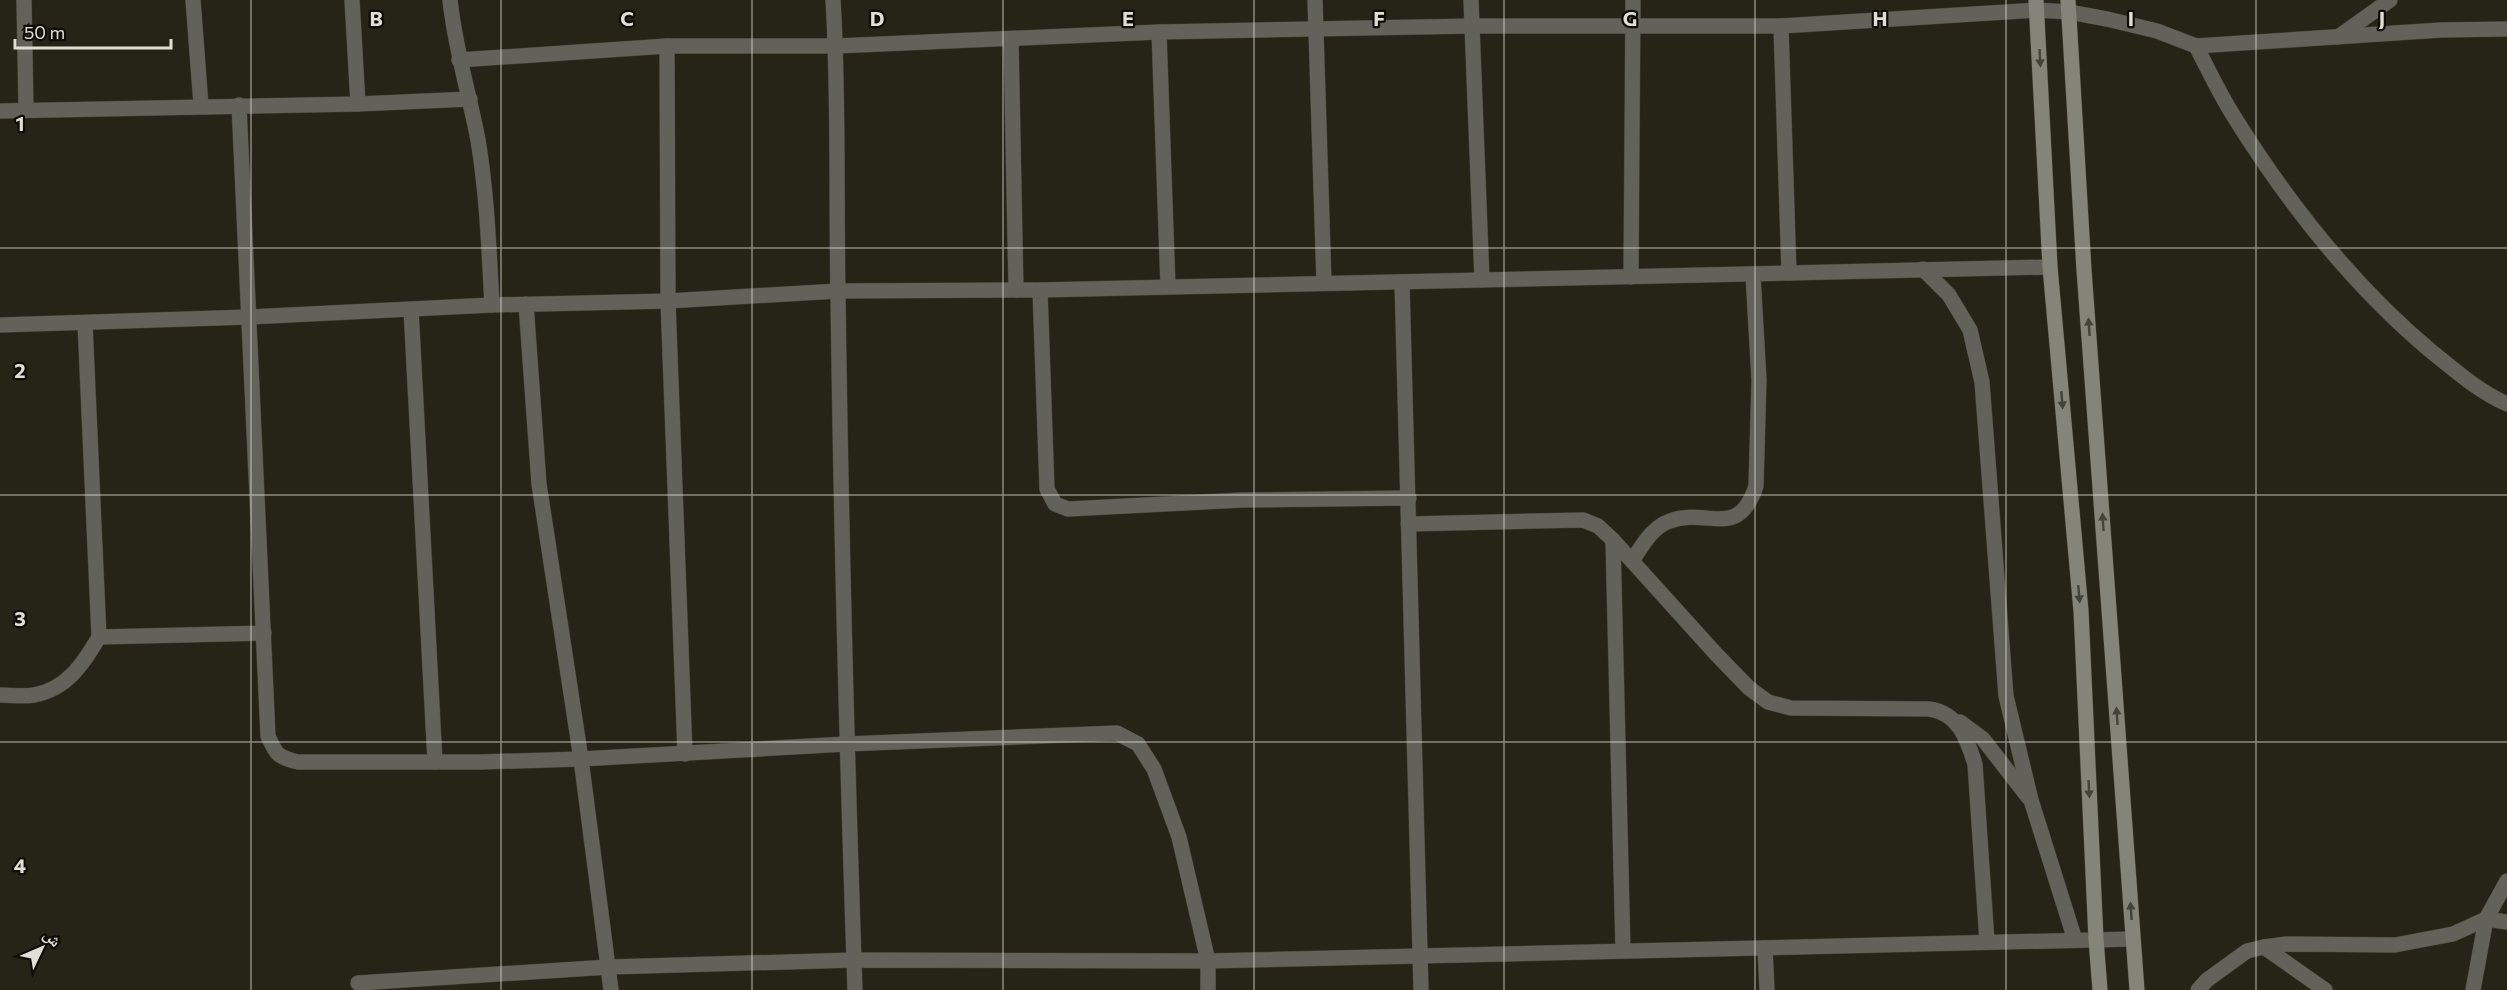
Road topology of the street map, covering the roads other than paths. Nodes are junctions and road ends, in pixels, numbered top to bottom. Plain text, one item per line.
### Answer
1 (24, 0) edge
2 (194, 0) edge
3 (352, 0) edge
4 (450, 0) edge
5 (833, 0) edge
6 (1315, 0) edge
7 (1471, 0) edge
8 (1633, 0) edge
9 (2390, 0) edge
10 (2036, 5) edge
11 (2069, 6) edge
12 (1472, 26) junction
13 (1781, 26) junction
14 (1633, 27) junction
15 (2507, 29) edge
16 (1316, 30) junction
17 (1160, 32) junction
18 (2338, 37) junction
19 (1011, 39) junction
20 (667, 45) junction
21 (836, 46) junction
22 (2196, 46) junction
23 (459, 60) junction
24 (470, 99) junction
25 (358, 104) junction
26 (201, 105) junction
27 (239, 105) junction
28 (26, 109) junction
29 (0, 111) edge
30 (2050, 267) junction
31 (1923, 269) junction
32 (1789, 273) junction
33 (1754, 275) junction
34 (1631, 277) junction
35 (1482, 280) junction
36 (1402, 282) junction
37 (1324, 283) junction
38 (1168, 287) junction
39 (1016, 290) junction
40 (1040, 290) junction
41 (838, 291) junction
42 (668, 301) junction
43 (526, 304) junction
44 (492, 305) junction
45 (411, 309) junction
46 (249, 317) junction
47 (85, 323) junction
48 (0, 325) edge
49 (2507, 404) edge
50 (1409, 498) junction
51 (1408, 524) junction
52 (1613, 540) junction
53 (1632, 561) junction
54 (264, 633) junction
55 (99, 637) junction
56 (0, 694) edge
57 (1950, 715) junction
58 (846, 744) junction
59 (686, 754) junction
60 (581, 759) junction
61 (435, 762) junction
62 (2031, 800) junction
63 (2507, 881) edge
64 (2486, 919) junction
65 (2507, 922) edge
66 (2096, 939) junction
67 (2133, 939) junction
68 (2074, 940) junction
69 (1987, 942) junction
70 (2264, 946) junction
71 (1765, 948) junction
72 (1623, 950) junction
73 (1419, 955) junction
74 (854, 960) junction
75 (1208, 961) junction
76 (609, 967) junction
77 (358, 983) dead end
78 (611, 990) edge
79 (855, 990) edge
80 (1208, 990) edge
81 (1420, 990) edge
82 (1767, 990) edge
83 (2100, 990) edge
84 (2137, 990) edge
85 (2198, 990) edge
86 (2325, 990) edge
87 (2473, 990) edge

1 - 28 street
2 - 26 street
3 - 25 street
4 - 23 street
5 - 21 street
6 - 16 street
7 - 12 street
8 - 14 street
9 - 18 street
10 - 11 street
10 - 13 street
10 -> 30 main road
11 - 22 street
67 -> 11 main road
12 - 14 street
12 - 16 street
12 - 35 street
13 - 14 street
13 - 32 street
14 - 34 street
15 - 18 street
16 - 17 street
16 - 37 street
17 - 19 street
17 - 38 street
18 - 22 street
19 - 21 street
19 - 39 street
20 - 21 street
20 - 23 street
20 - 42 street
21 - 41 street
22 - 49 street
23 - 24 street
24 - 25 street
24 - 44 street
25 - 27 street
26 - 27 street
26 - 28 street
27 - 46 street
28 - 29 street
30 - 31 street
30 -> 66 main road
31 - 32 street
31 - 62 street
32 - 33 street
33 - 34 street
33 - 53 street
34 - 35 street
35 - 36 street
36 - 37 street
36 - 50 street
37 - 38 street
38 - 40 street
39 - 40 street
39 - 41 street
40 - 50 street
41 - 42 street
41 - 58 street
42 - 43 street
42 - 59 street
43 - 44 street
43 - 60 street
44 - 45 street
45 - 46 street
45 - 61 street
46 - 47 street
46 - 54 street
47 - 48 street
47 - 55 street
50 - 51 street
51 - 52 street
51 - 73 street
52 - 53 street
52 - 72 street
53 - 57 street
54 - 55 street
54 - 61 street
55 - 56 street
57 - 62 street
57 - 69 street
58 - 59 street
58 - 74 street
58 - 75 street
59 - 60 street
60 - 61 street
60 - 76 street
62 - 68 street
63 - 64 street
64 - 65 street
64 - 70 street
64 - 87 street
66 - 67 street
66 - 68 street
66 - 83 main road
67 - 84 main road
68 - 69 street
69 - 71 street
70 - 85 street
70 - 86 street
71 - 72 street
71 - 82 street
72 - 73 street
73 - 75 street
73 - 81 street
74 - 75 street
74 - 76 street
74 - 79 street
75 - 80 street
76 - 77 street
76 - 78 street

